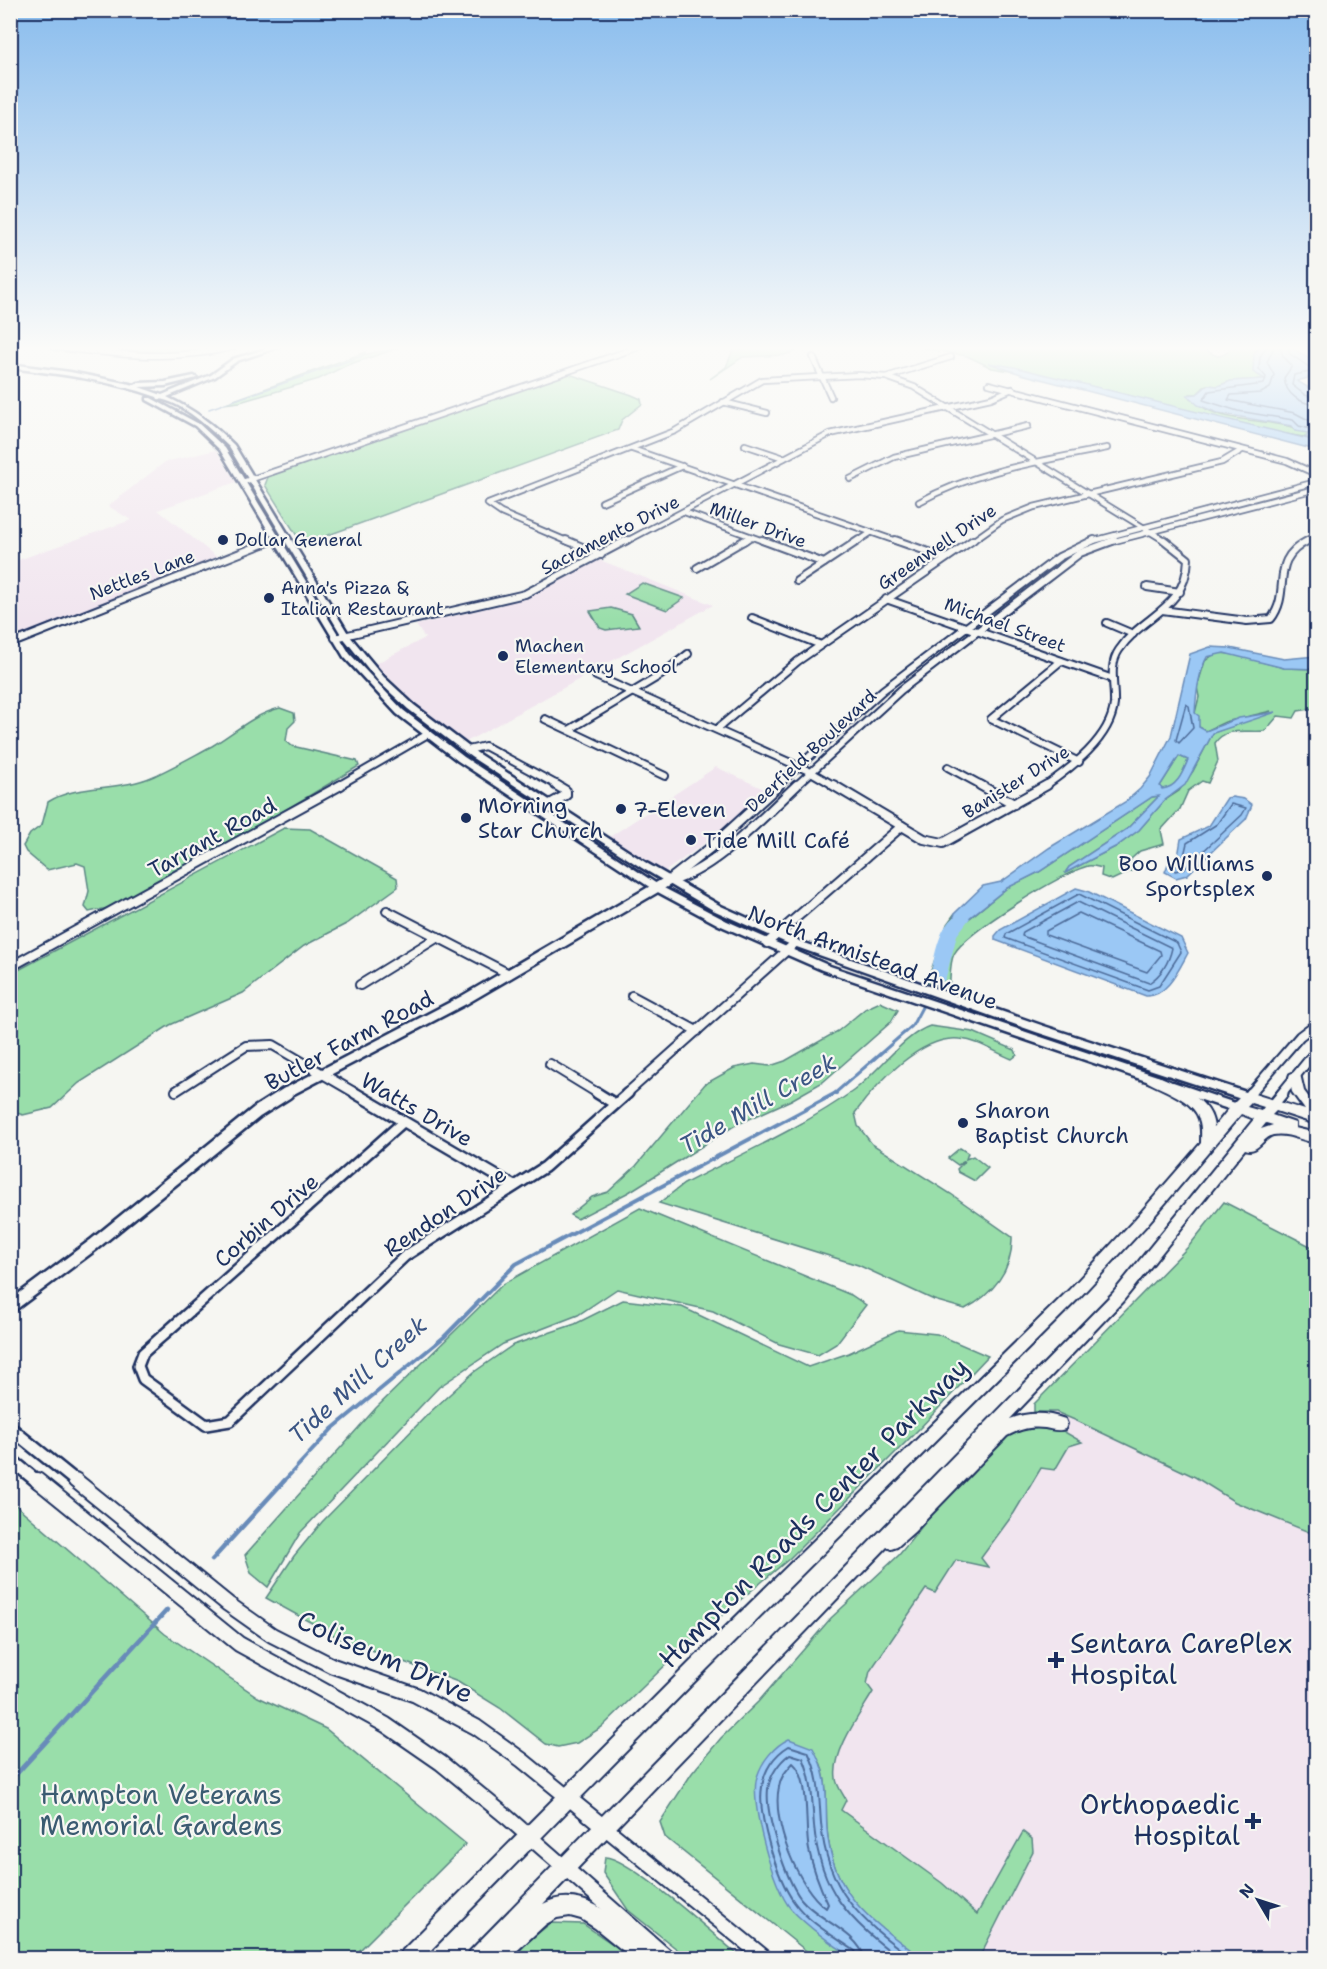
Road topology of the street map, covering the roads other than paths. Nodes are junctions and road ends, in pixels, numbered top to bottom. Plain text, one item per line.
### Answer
1 (213, 439) edge
2 (226, 439) edge
3 (369, 439) edge
4 (656, 439) edge
5 (822, 439) edge
6 (971, 439) edge
7 (1000, 439) edge
8 (1199, 439) edge
9 (745, 445) dead end
10 (1107, 448) dead end
11 (632, 449) junction
12 (1242, 450) junction
13 (784, 458) junction
14 (1039, 463) junction
15 (682, 466) junction
16 (1317, 474) edge
17 (252, 479) junction
18 (850, 479) dead end
19 (243, 482) junction
20 (1317, 482) edge
21 (736, 485) junction
22 (1317, 489) edge
23 (1090, 494) junction
24 (602, 502) dead end
25 (919, 502) dead end
26 (684, 512) junction
27 (1142, 526) junction
28 (1149, 531) junction
29 (872, 532) junction
30 (286, 535) junction
31 (751, 537) junction
32 (1317, 537) edge
33 (276, 539) junction
34 (601, 555) junction
35 (946, 558) junction
36 (824, 563) junction
37 (697, 568) dead end
38 (797, 581) dead end
39 (1148, 587) dead end
40 (1180, 592) junction
41 (886, 599) junction
42 (1162, 610) junction
43 (752, 618) dead end
44 (1107, 624) dead end
45 (966, 627) junction
46 (978, 631) junction
47 (1133, 634) junction
48 (346, 636) junction
49 (335, 638) junction
50 (10, 644) edge
51 (821, 645) junction
52 (688, 654) dead end
53 (1061, 661) junction
54 (596, 676) dead end
55 (1113, 679) junction
56 (633, 692) junction
57 (545, 719) dead end
58 (717, 729) junction
59 (569, 730) junction
60 (428, 734) junction
61 (468, 750) junction
62 (1079, 762) junction
63 (800, 767) junction
64 (948, 767) dead end
65 (811, 772) junction
66 (665, 776) dead end
67 (550, 804) junction
68 (1014, 804) junction
69 (902, 826) junction
70 (668, 881) junction
71 (657, 888) junction
72 (387, 911) dead end
73 (776, 935) junction
74 (438, 937) junction
75 (767, 943) junction
76 (795, 943) junction
77 (786, 951) junction
78 (10, 967) edge
79 (509, 974) junction
80 (360, 985) dead end
81 (922, 995) junction
82 (632, 996) dead end
83 (945, 1003) junction
84 (1317, 1024) edge
85 (697, 1031) junction
86 (1317, 1052) edge
87 (550, 1064) dead end
88 (319, 1073) junction
89 (1295, 1077) junction
90 (1153, 1079) junction
91 (176, 1091) dead end
92 (1248, 1097) junction
93 (615, 1104) junction
94 (1273, 1105) junction
95 (1237, 1108) junction
96 (1264, 1117) junction
97 (1317, 1118) edge
98 (403, 1122) junction
99 (1317, 1136) edge
100 (1206, 1146) junction
101 (514, 1186) junction
102 (1182, 1220) junction
103 (10, 1307) edge
104 (152, 1344) joint
105 (1059, 1424) dead end
106 (10, 1428) edge
107 (10, 1459) edge
108 (865, 1558) junction
109 (567, 1799) junction
110 (602, 1827) junction
111 (530, 1836) junction
112 (565, 1866) junction
113 (409, 1959) edge
114 (477, 1959) edge
115 (495, 1959) edge
116 (647, 1959) edge
117 (668, 1959) edge
118 (765, 1959) edge

1 - 19 main road, North Armistead Avenue
2 - 17 main road, North Armistead Avenue
3 - 17 street
4 - 11 street
5 - 13 street, Sacramento Drive
6 - 18 street
7 - 14 street, Banister Drive
8 - 12 street
9 - 13 street
10 - 14 street
11 - 15 street
11 - 34 street
12 - 16 street
12 - 23 street, Greenwell Drive
13 - 21 street, Sacramento Drive
14 - 23 street, Banister Drive
14 - 25 street
15 - 21 street
15 - 24 street
17 - 19 street
17 - 30 main road, North Armistead Avenue
19 - 33 main road, North Armistead Avenue
20 - 27 street, Deerfield Boulevard
21 - 26 street, Sacramento Drive
21 - 29 street
22 - 28 street, Deerfield Boulevard
23 - 27 street, Banister Drive
23 - 35 street, Greenwell Drive
26 - 31 street, Miller Drive
26 - 34 street, Sacramento Drive
27 - 28 street, Banister Drive
27 - 45 street, Deerfield Boulevard
28 - 40 street, Banister Drive
28 - 46 street, Deerfield Boulevard
29 - 35 street
29 - 36 street
30 - 33 street, Nettles Lane
30 - 48 main road, North Armistead Avenue
31 - 36 street, Miller Drive
31 - 37 street
32 - 42 street
33 - 49 main road, North Armistead Avenue
33 - 50 street, Nettles Lane
34 - 48 street, Sacramento Drive
35 - 41 street, Greenwell Drive
36 - 38 street
39 - 40 street
40 - 42 street, Banister Drive
41 - 45 street, Michael Street
41 - 51 street, Greenwell Drive
42 - 47 street, Banister Drive
43 - 51 street
44 - 47 street
45 - 46 street, Michael Street
45 - 63 street, Deerfield Boulevard
46 - 53 street, Michael Street
46 - 65 street, Deerfield Boulevard
47 - 55 street, Banister Drive
48 - 49 street, Sacramento Drive
48 - 61 main road, North Armistead Avenue
49 - 60 main road, North Armistead Avenue
51 - 58 street, Greenwell Drive
52 - 56 street
53 - 55 street, Michael Street
53 - 62 street
54 - 56 street
55 - 62 street, Banister Drive
56 - 58 street
56 - 59 street
57 - 59 street
58 - 63 street
59 - 66 street
60 - 71 main road, North Armistead Avenue
60 - 78 street, Tarrant Road
61 - 67 main road, North Armistead Avenue
61 - 67 street
62 - 68 street, Banister Drive
63 - 65 street
63 - 70 street, Deerfield Boulevard
64 - 68 street
65 - 69 street
65 - 70 street, Deerfield Boulevard
67 - 70 main road, North Armistead Avenue
68 - 69 street, Banister Drive
69 - 73 street
70 - 71 street, Butler Farm Road
70 - 73 main road, North Armistead Avenue
71 - 75 main road, North Armistead Avenue
71 - 79 street, Butler Farm Road
72 - 74 street
73 - 75 street
73 - 76 main road, North Armistead Avenue
74 - 79 street
74 - 80 street
75 - 77 main road, North Armistead Avenue
76 - 77 street, Rendon Drive
76 - 81 main road, North Armistead Avenue
77 - 81 main road, North Armistead Avenue
77 - 85 street, Rendon Drive
79 - 88 street, Butler Farm Road
81 - 83 main road, North Armistead Avenue
82 - 85 street
83 - 90 main road, North Armistead Avenue
83 - 92 main road, North Armistead Avenue
84 - 92 street
85 - 93 street, Rendon Drive
86 - 89 street
87 - 93 street
88 - 91 street, Watts Drive
88 - 98 street, Watts Drive
88 - 103 street, Butler Farm Road
89 - 94 street
89 - 97 main road
90 - 95 main road, North Armistead Avenue
90 - 100 main road
92 - 94 main road, North Armistead Avenue
92 - 95 main road, Hampton Roads Center Parkway
93 - 101 street, Rendon Drive
94 - 96 main road
94 - 97 main road, North Armistead Avenue
95 - 96 main road, North Armistead Avenue
95 - 100 main road, Hampton Roads Center Parkway
96 - 99 main road, North Armistead Avenue
96 - 102 main road
98 - 101 street, Watts Drive
98 - 104 street, Corbin Drive
99 - 102 main road
100 - 109 main road, Hampton Roads Center Parkway
101 - 104 street, Rendon Drive
102 - 108 main road
105 - 108 main road
106 - 109 street, Coliseum Drive
107 - 111 street
108 - 110 main road
109 - 110 street, Coliseum Drive
109 - 111 main road, Hampton Roads Center Parkway
110 - 112 main road
110 - 118 street, Coliseum Drive
111 - 112 street
111 - 113 main road, Hampton Roads Center Parkway
112 - 114 main road
112 - 117 street
115 - 116 main road

